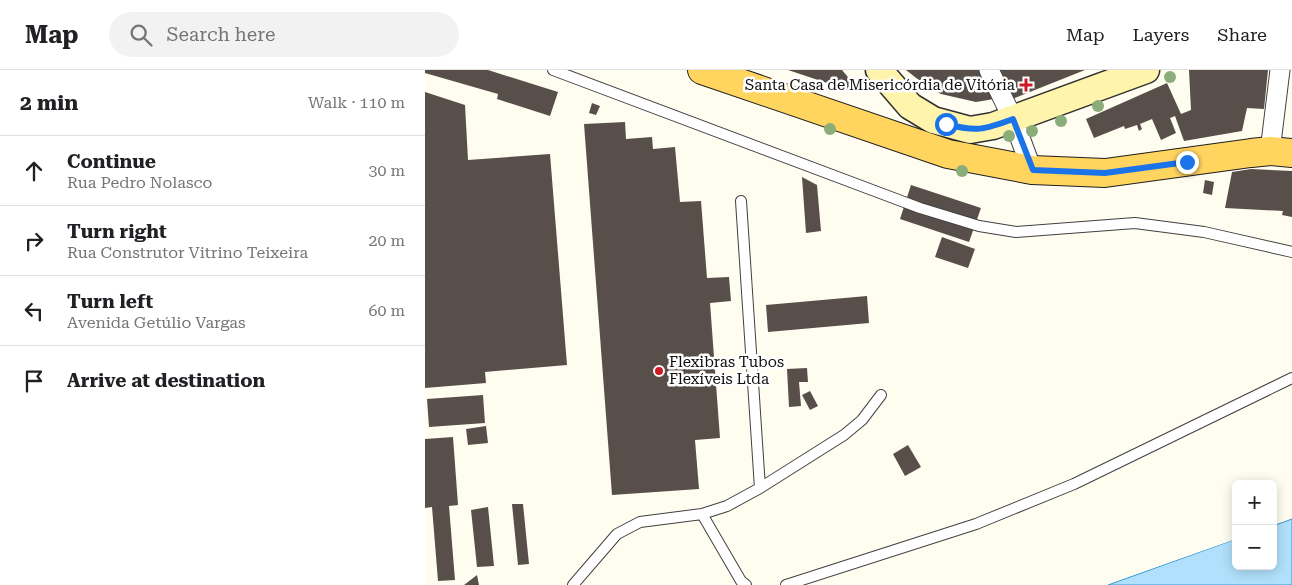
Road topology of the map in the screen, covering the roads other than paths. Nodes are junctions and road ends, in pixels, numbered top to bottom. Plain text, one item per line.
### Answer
1 (553, 70) edge
2 (703, 70) edge
3 (879, 70) edge
4 (1146, 70) edge
5 (1280, 70) edge
6 (989, 76) edge
7 (1013, 119) junction
8 (1281, 152) edge
9 (1033, 170) junction
10 (741, 201) dead end
11 (1292, 252) edge
12 (1292, 378) edge
13 (881, 395) dead end
14 (760, 488) junction
15 (702, 514) junction
16 (573, 585) edge
17 (746, 585) edge
18 (786, 585) edge

1 - 11 lane
2 - 9 main road
3 - 7 main road
4 - 7 main road
5 - 8 street
6 - 7 street
7 - 9 street
8 - 9 main road
10 - 14 lane
12 - 18 lane
13 - 14 lane
14 - 15 lane
15 - 16 lane
15 - 17 lane

